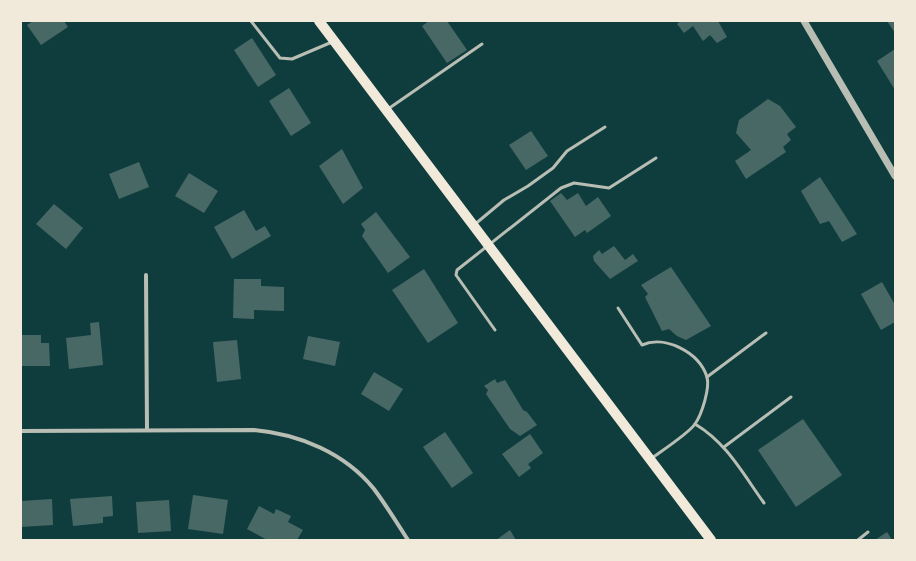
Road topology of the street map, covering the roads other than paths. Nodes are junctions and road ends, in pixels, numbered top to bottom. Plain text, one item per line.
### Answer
1 (251, 21) edge
2 (319, 21) edge
3 (804, 21) edge
4 (334, 41) junction
5 (482, 44) dead end
6 (386, 110) junction
7 (605, 127) dead end
8 (656, 158) dead end
9 (895, 176) edge
10 (474, 226) junction
11 (489, 246) junction
12 (146, 275) dead end
13 (618, 308) dead end
14 (495, 330) dead end
15 (766, 334) dead end
16 (707, 377) junction
17 (791, 397) dead end
18 (695, 424) junction
19 (147, 430) junction
20 (21, 431) edge
21 (724, 446) junction
22 (651, 459) junction
23 (764, 504) dead end
24 (868, 532) dead end
25 (408, 540) edge
26 (712, 540) edge
27 (858, 540) edge

1 - 4 lane
2 - 4 main road
3 - 9 street
4 - 6 main road
5 - 6 lane
6 - 10 main road
7 - 10 lane
8 - 11 lane
10 - 11 main road
11 - 14 lane
11 - 22 main road
12 - 19 street
13 - 16 lane
15 - 16 lane
16 - 18 lane
17 - 21 lane
18 - 21 lane
18 - 22 lane
19 - 20 street
19 - 25 street
21 - 23 lane
22 - 26 main road
24 - 27 lane

